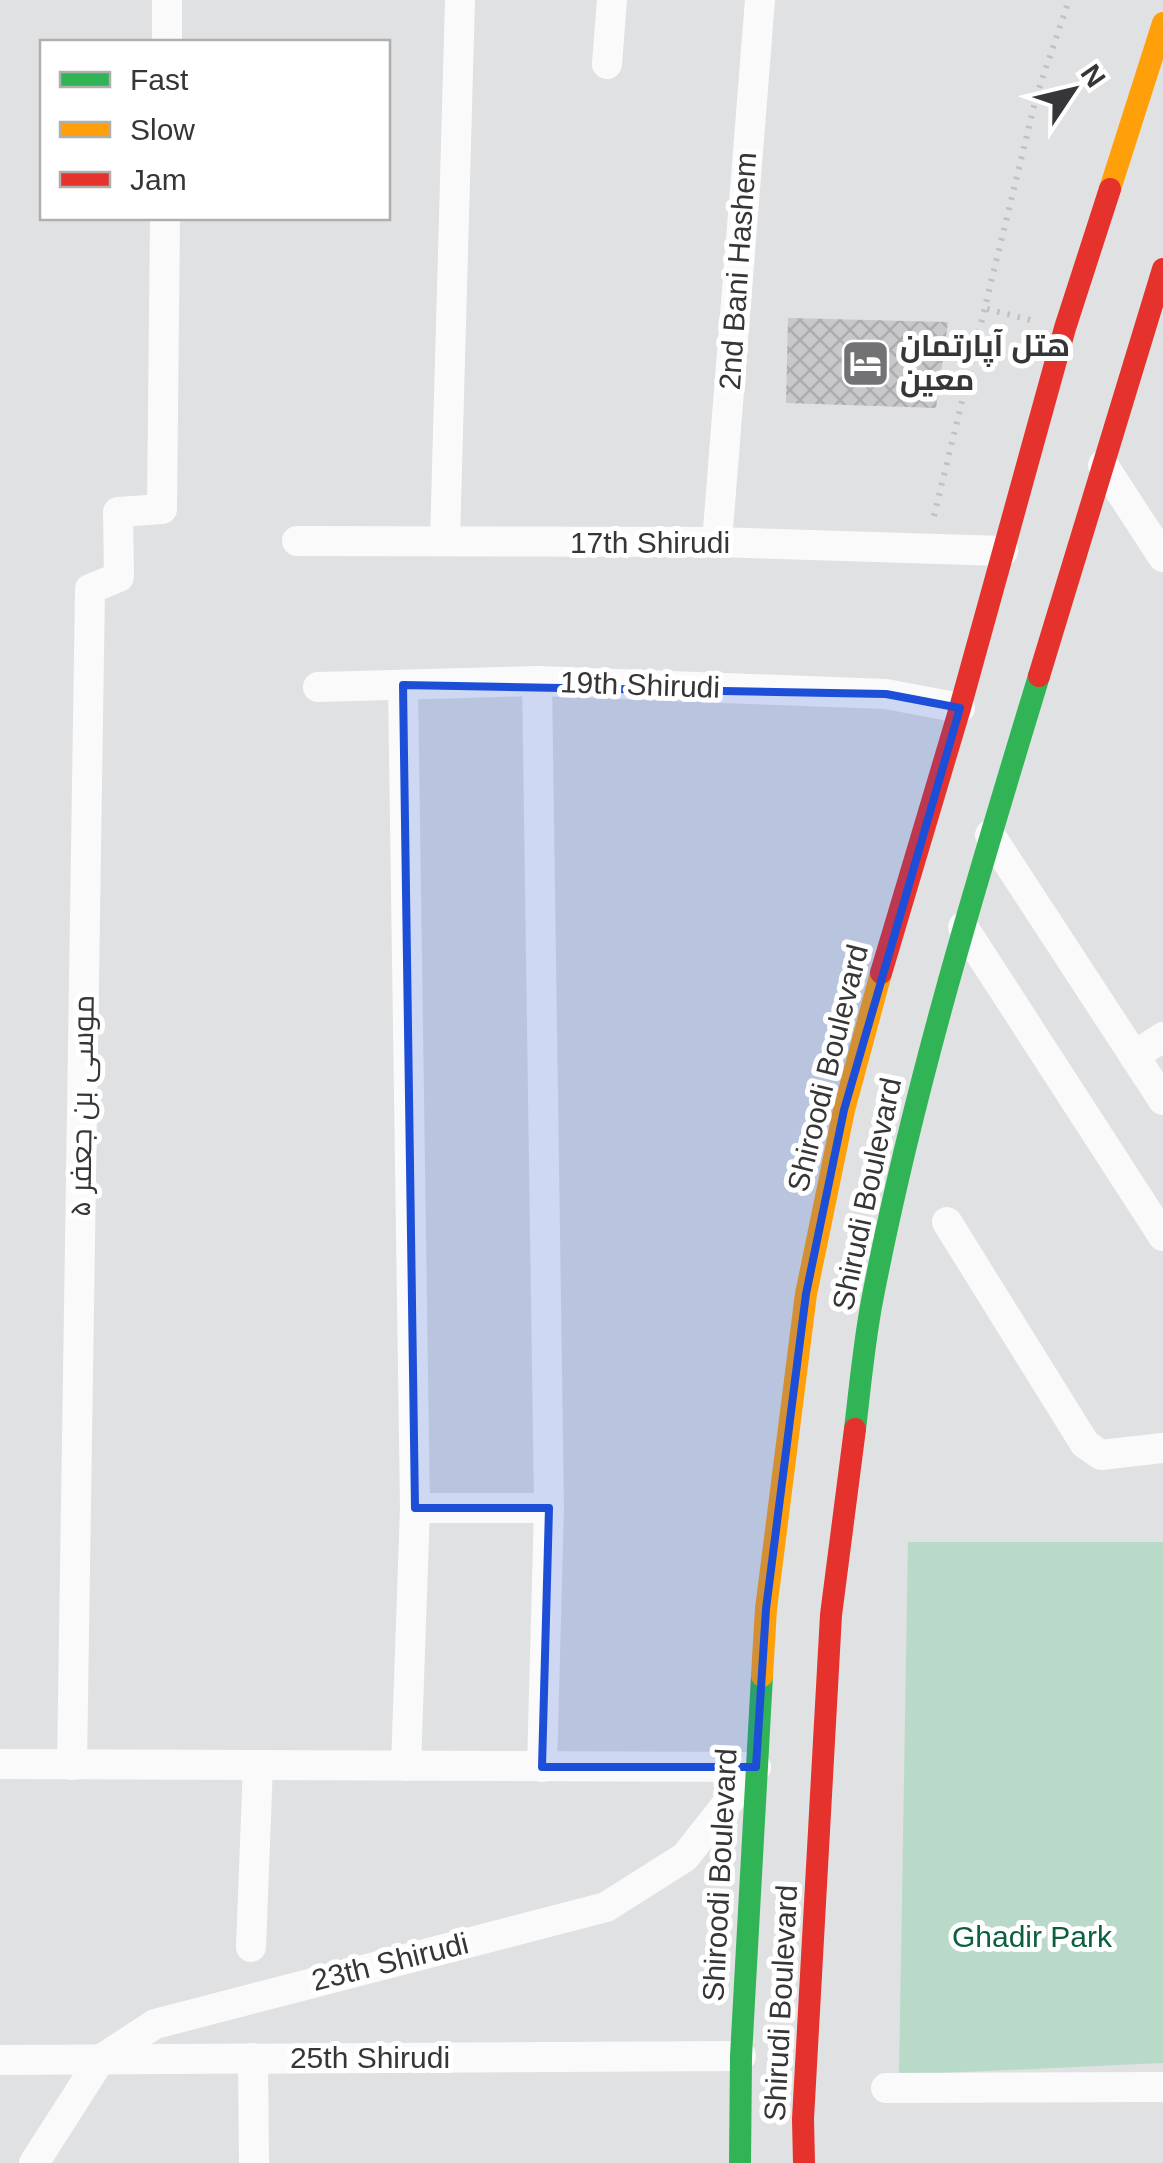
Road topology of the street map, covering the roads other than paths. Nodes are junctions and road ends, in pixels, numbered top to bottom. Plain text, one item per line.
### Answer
1 (167, 0) edge
2 (460, 0) edge
3 (612, 0) edge
4 (760, 0) edge
5 (1163, 23) edge
6 (167, 40) edge
7 (606, 64) dead end
8 (165, 220) edge
9 (1163, 269) edge
10 (1103, 465) junction
11 (445, 540) junction
12 (297, 541) dead end
13 (717, 542) junction
14 (1003, 551) junction
15 (1163, 557) edge
16 (537, 681) junction
17 (403, 685) junction
18 (318, 687) dead end
19 (960, 708) junction
20 (990, 835) junction
21 (963, 927) junction
22 (1163, 1037) edge
23 (1134, 1056) junction
24 (1163, 1100) edge
25 (947, 1222) dead end
26 (1163, 1236) edge
27 (1163, 1448) edge
28 (414, 1508) junction
29 (550, 1508) junction
30 (0, 1764) edge
31 (72, 1765) junction
32 (258, 1765) junction
33 (406, 1766) junction
34 (542, 1767) junction
35 (756, 1768) junction
36 (250, 1947) dead end
37 (740, 2056) junction
38 (254, 2058) junction
39 (0, 2060) edge
40 (100, 2060) junction
41 (1163, 2087) edge
42 (886, 2088) dead end
43 (34, 2163) edge
44 (254, 2163) edge
45 (740, 2163) edge
46 (804, 2163) edge

1 - 6 street
2 - 11 street
3 - 7 street
4 - 13 street, 2nd Bani Hashem
5 - 14 main road, Shiroodi Boulevard
8 - 31 street, موسی بن جعفر ۵
9 - 10 main road, Shirudi Boulevard
10 - 15 street
10 - 20 main road, Shirudi Boulevard
11 - 12 street, 17th Shirudi
11 - 13 street, 17th Shirudi
13 - 14 street, 17th Shirudi
14 - 19 main road, Shiroodi Boulevard
16 - 17 street, 19th Shirudi
16 - 19 street, 19th Shirudi
16 - 29 street
17 - 18 street, 19th Shirudi
17 - 28 street
19 - 35 main road, Shiroodi Boulevard
20 - 21 main road, Shirudi Boulevard
20 - 23 street
21 - 26 street
21 - 46 main road, Shirudi Boulevard
22 - 23 street
23 - 24 street
25 - 27 street
28 - 29 street
28 - 33 street
29 - 34 street
30 - 31 street
31 - 32 street
32 - 33 street
32 - 36 street
33 - 34 street
34 - 35 street
35 - 37 main road, Shiroodi Boulevard
35 - 40 street, 23th Shirudi
37 - 38 street, 25th Shirudi
37 - 45 main road, Shiroodi Boulevard
38 - 40 street, 25th Shirudi
38 - 44 street
39 - 40 street, 25th Shirudi
40 - 43 street, 23th Shirudi
41 - 42 street

